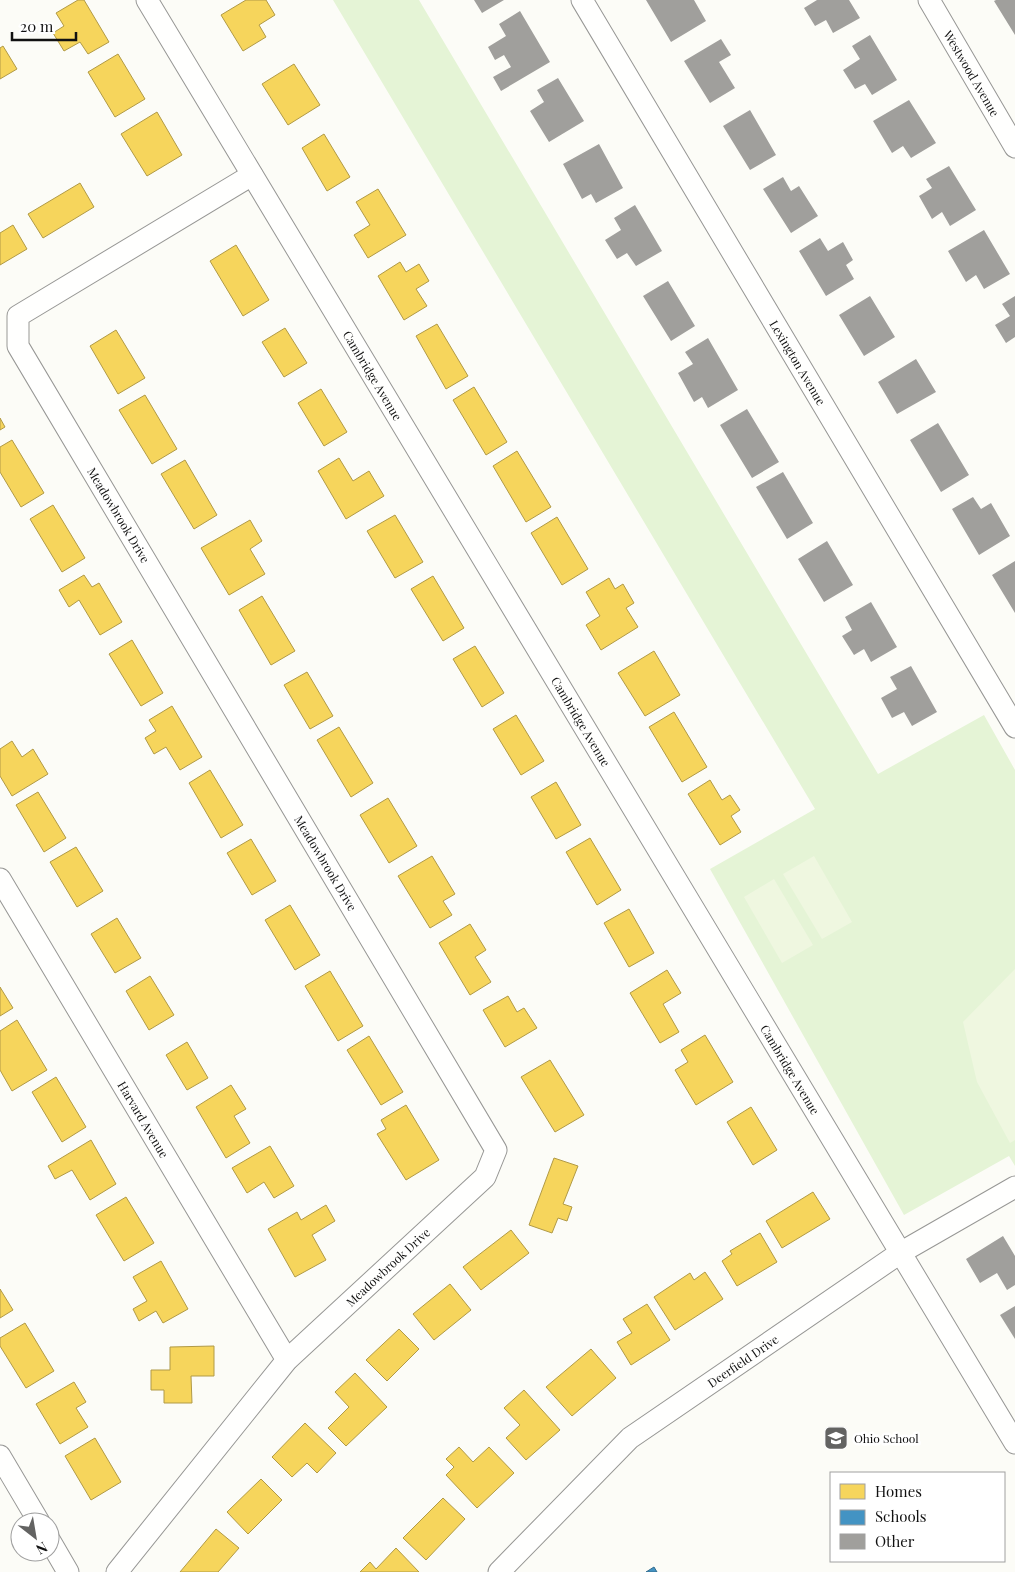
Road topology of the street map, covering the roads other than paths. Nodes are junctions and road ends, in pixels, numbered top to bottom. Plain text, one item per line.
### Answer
1 (147, 0) edge
2 (582, 0) edge
3 (929, 0) edge
4 (1015, 147) edge
5 (252, 175) junction
6 (1015, 727) edge
7 (0, 879) edge
8 (1015, 1187) edge
9 (900, 1253) junction
10 (287, 1360) junction
11 (1015, 1443) edge
12 (0, 1456) edge
13 (33, 1512) edge
14 (60, 1558) edge
15 (68, 1572) edge
16 (117, 1572) edge
17 (499, 1572) edge

1 - 5 street, Cambridge Avenue
2 - 6 street, Lexington Avenue
3 - 4 street, Westwood Avenue
5 - 9 street, Cambridge Avenue
5 - 10 street, Meadowbrook Drive
7 - 10 street, Harvard Avenue
8 - 9 street, Deerfield Drive
9 - 11 street, Cambridge Avenue
9 - 17 street, Deerfield Drive
10 - 16 street, Meadowbrook Drive
12 - 13 street
14 - 15 street

